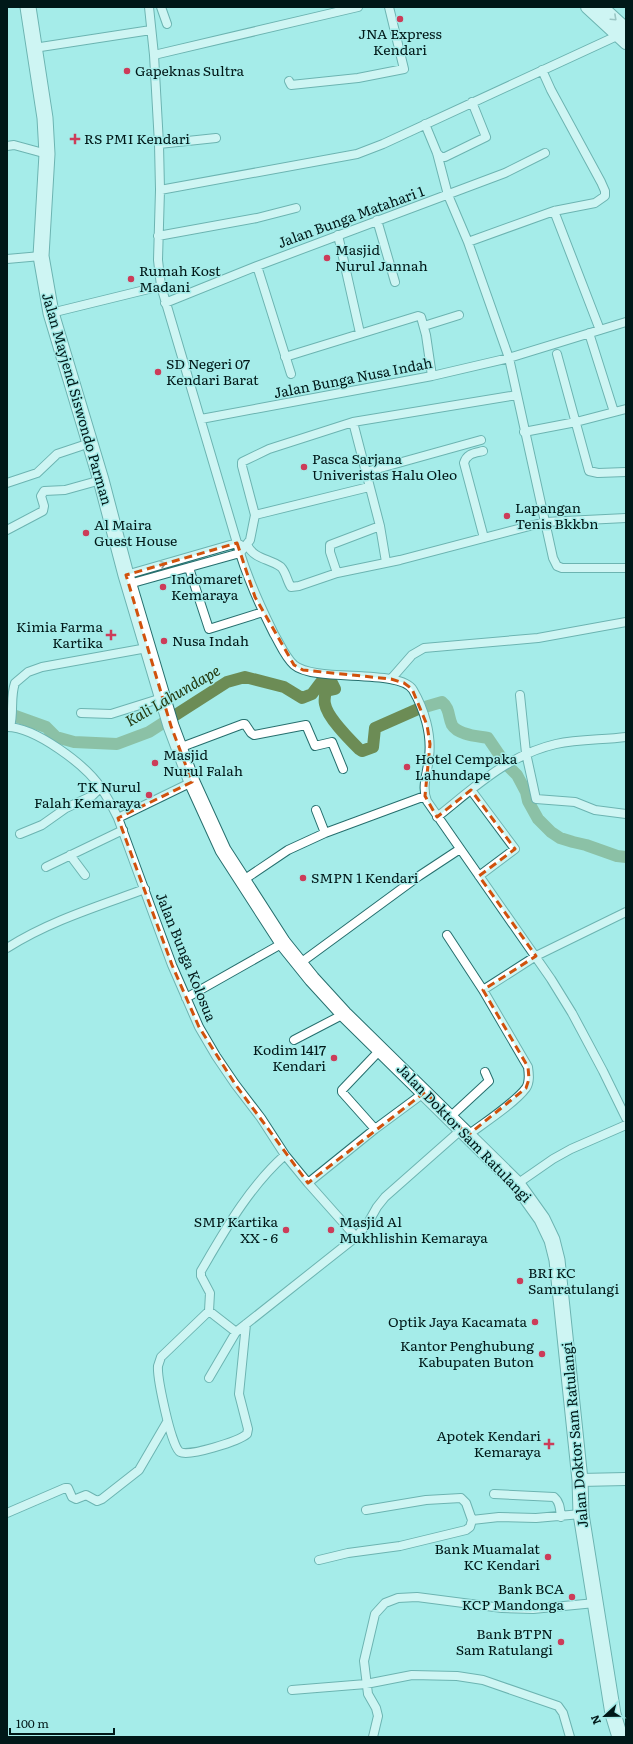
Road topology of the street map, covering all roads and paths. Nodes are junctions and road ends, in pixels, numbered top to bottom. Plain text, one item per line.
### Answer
1 (28, 7) edge
2 (161, 7) edge
3 (358, 7) edge
4 (388, 7) edge
5 (587, 7) edge
6 (602, 7) edge
7 (149, 8) edge
8 (167, 24) dead end
9 (151, 30) junction
10 (624, 36) edge
11 (34, 48) junction
12 (154, 55) junction
13 (542, 70) junction
14 (289, 81) dead end
15 (472, 102) junction
16 (425, 124) junction
17 (216, 138) dead end
18 (159, 144) junction
19 (7, 146) edge
20 (437, 153) junction
21 (546, 153) dead end
22 (47, 154) junction
23 (160, 190) junction
24 (448, 195) junction
25 (296, 208) dead end
26 (554, 211) junction
27 (377, 220) junction
28 (338, 235) junction
29 (158, 236) junction
30 (468, 242) junction
31 (41, 256) junction
32 (7, 259) edge
33 (257, 266) junction
34 (394, 282) dead end
35 (161, 286) junction
36 (165, 303) junction
37 (50, 313) junction
38 (459, 315) dead end
39 (626, 322) edge
40 (424, 326) junction
41 (600, 330) junction
42 (360, 333) junction
43 (589, 333) junction
44 (557, 354) dead end
45 (285, 357) junction
46 (509, 358) junction
47 (291, 374) dead end
48 (432, 376) junction
49 (517, 395) junction
50 (626, 409) edge
51 (614, 412) junction
52 (201, 420) junction
53 (353, 422) junction
54 (576, 422) junction
55 (524, 432) junction
56 (481, 440) dead end
57 (90, 443) junction
58 (483, 451) dead end
59 (366, 472) junction
60 (626, 472) edge
61 (101, 480) junction
62 (7, 483) edge
63 (369, 487) junction
64 (255, 515) junction
65 (626, 518) edge
66 (545, 522) junction
67 (380, 526) junction
68 (7, 530) edge
69 (484, 538) junction
70 (242, 547) junction
71 (386, 562) junction
72 (189, 568) junction
73 (626, 568) edge
74 (337, 573) junction
75 (127, 579) junction
76 (263, 612) junction
77 (626, 622) edge
78 (147, 648) junction
79 (391, 678) junction
80 (520, 695) dead end
81 (166, 712) junction
82 (81, 713) dead end
83 (11, 721) edge
84 (626, 737) edge
85 (179, 748) junction
86 (526, 753) junction
87 (342, 769) dead end
88 (192, 782) junction
89 (101, 788) junction
90 (471, 790) junction
91 (425, 796) junction
92 (316, 810) dead end
93 (626, 814) edge
94 (437, 817) junction
95 (118, 818) junction
96 (123, 830) junction
97 (325, 833) junction
98 (20, 834) dead end
99 (460, 849) junction
100 (70, 855) junction
101 (46, 868) dead end
102 (85, 875) dead end
103 (479, 876) junction
104 (242, 881) junction
105 (145, 889) junction
106 (626, 912) edge
107 (447, 935) dead end
108 (283, 943) junction
109 (7, 948) edge
110 (536, 956) junction
111 (299, 964) junction
112 (483, 990) junction
113 (186, 998) junction
114 (344, 1014) junction
115 (294, 1040) dead end
116 (381, 1049) junction
117 (485, 1072) dead end
118 (425, 1092) junction
119 (449, 1118) junction
120 (626, 1118) edge
121 (626, 1125) edge
122 (375, 1129) junction
123 (465, 1132) junction
124 (285, 1155) junction
125 (308, 1183) junction
126 (517, 1184) junction
127 (356, 1237) junction
128 (209, 1311) junction
129 (246, 1324) junction
130 (236, 1332) junction
131 (209, 1378) dead end
132 (167, 1422) junction
133 (626, 1479) edge
134 (580, 1480) junction
135 (494, 1494) dead end
136 (366, 1510) dead end
137 (7, 1513) edge
138 (581, 1514) junction
139 (561, 1517) junction
140 (472, 1520) junction
141 (319, 1560) dead end
142 (595, 1603) junction
143 (366, 1684) junction
144 (292, 1690) dead end
145 (373, 1737) edge
146 (570, 1737) edge
147 (620, 1737) edge

1 - 11 highway, Jalan Mayjend Siswondo Parman
2 - 7 street
2 - 8 street
3 - 12 street
4 - 14 street
5 - 10 main road
6 -> 10 main road
7 - 9 street
9 - 11 street
9 - 12 street
10 - 13 street
11 - 22 highway, Jalan Mayjend Siswondo Parman
12 - 18 street
13 - 15 street
13 - 26 street
15 - 16 street
15 - 20 street
16 - 20 street
16 - 23 street
17 - 18 street
18 - 23 street
19 - 22 street
20 - 24 street
21 - 24 street, Jalan Bunga Matahari 1
22 - 31 highway, Jalan Mayjend Siswondo Parman
23 - 29 street
24 - 27 street, Jalan Bunga Matahari 1
24 - 30 street
25 - 29 street
26 - 30 street
26 - 41 street
27 - 28 street, Jalan Bunga Matahari 1
27 - 34 street
28 - 33 street, Jalan Bunga Matahari 1
28 - 42 street
29 - 35 street
30 - 46 street
31 - 32 street
31 - 37 highway, Jalan Mayjend Siswondo Parman
33 - 36 street, Jalan Bunga Matahari 1
33 - 45 street
35 - 36 street
35 - 37 street
36 - 52 street
37 - 57 highway, Jalan Mayjend Siswondo Parman
38 - 40 street
39 - 41 street, Jalan Bunga Nusa Indah
40 - 42 street
40 - 48 street
41 - 43 street, Jalan Bunga Nusa Indah
42 - 45 street
43 - 46 street, Jalan Bunga Nusa Indah
43 - 51 street
44 - 54 street
45 - 47 street
46 - 48 street, Jalan Bunga Nusa Indah
46 - 49 street
48 - 52 street, Jalan Bunga Nusa Indah
49 - 53 street
49 - 55 street
50 - 51 street
51 - 54 street
52 - 70 street
53 - 59 street
53 - 64 street
54 - 55 street
54 - 60 street
55 - 66 street
56 - 59 street
57 - 61 highway, Jalan Mayjend Siswondo Parman
57 - 62 street
58 - 69 street
59 - 63 street
61 - 68 street
61 - 75 highway, Jalan Mayjend Siswondo Parman
63 - 64 street
63 - 67 street
64 - 70 street
65 - 66 street
66 - 69 street
66 - 73 street
67 - 71 street
67 - 74 street
69 - 71 street
70 - 72 street
70 - 74 street
75 -> 70 street
70 - 76 street
71 - 74 street
72 - 75 street
72 - 76 street
75 - 78 highway, Jalan Mayjend Siswondo Parman
76 - 79 street
77 - 79 street
78 - 81 highway, Jalan Mayjend Siswondo Parman
78 - 83 street
79 - 91 street
80 - 86 street
81 - 82 street
81 - 85 highway, Jalan Doktor Sam Ratulangi
83 - 89 street, Jalan Bunga Kolosua
84 - 86 street
85 - 87 street
85 - 88 highway, Jalan Doktor Sam Ratulangi
86 - 90 street
86 - 93 street
88 - 95 street
88 - 104 highway, Jalan Doktor Sam Ratulangi
89 - 95 street, Jalan Bunga Kolosua
89 - 98 street
90 - 94 street
90 - 103 street
91 - 94 street
91 - 97 street
92 - 97 street
94 - 99 street
95 - 96 street, Jalan Bunga Kolosua
96 - 100 street
96 - 105 street, Jalan Bunga Kolosua
97 - 104 street
99 - 103 street
99 - 111 street
100 - 101 street
100 - 102 street
103 - 110 street
104 - 108 highway, Jalan Doktor Sam Ratulangi
105 - 109 street
105 - 113 street, Jalan Bunga Kolosua
106 - 110 street
107 - 112 street
108 - 111 highway, Jalan Doktor Sam Ratulangi
108 - 113 street
110 - 112 street
110 - 120 street
111 - 114 highway, Jalan Doktor Sam Ratulangi
112 - 123 street
113 - 124 street, Jalan Bunga Kolosua
114 - 115 street
114 - 116 highway, Jalan Doktor Sam Ratulangi
116 - 118 highway, Jalan Doktor Sam Ratulangi
116 - 122 street
117 - 119 street
118 - 119 highway, Jalan Doktor Sam Ratulangi
118 - 122 street
119 - 123 highway, Jalan Doktor Sam Ratulangi
121 - 126 street
122 - 125 street
123 - 126 highway, Jalan Doktor Sam Ratulangi
123 - 127 street
124 - 125 street, Jalan Bunga Kolosua
124 - 128 street
125 - 127 street, Jalan Bunga Kolosua
126 - 134 highway, Jalan Doktor Sam Ratulangi
127 - 129 street
128 - 130 street
128 - 132 street
129 - 130 street
129 - 132 street
130 - 131 street
132 - 137 street
133 - 134 main road
134 - 138 highway, Jalan Doktor Sam Ratulangi
135 - 139 street
136 - 140 street
138 - 139 street
138 - 142 highway, Jalan Doktor Sam Ratulangi
139 - 140 street
140 - 141 street
142 - 143 street
142 - 147 highway, Jalan Doktor Sam Ratulangi
143 - 144 street
143 - 145 street
143 - 146 street

